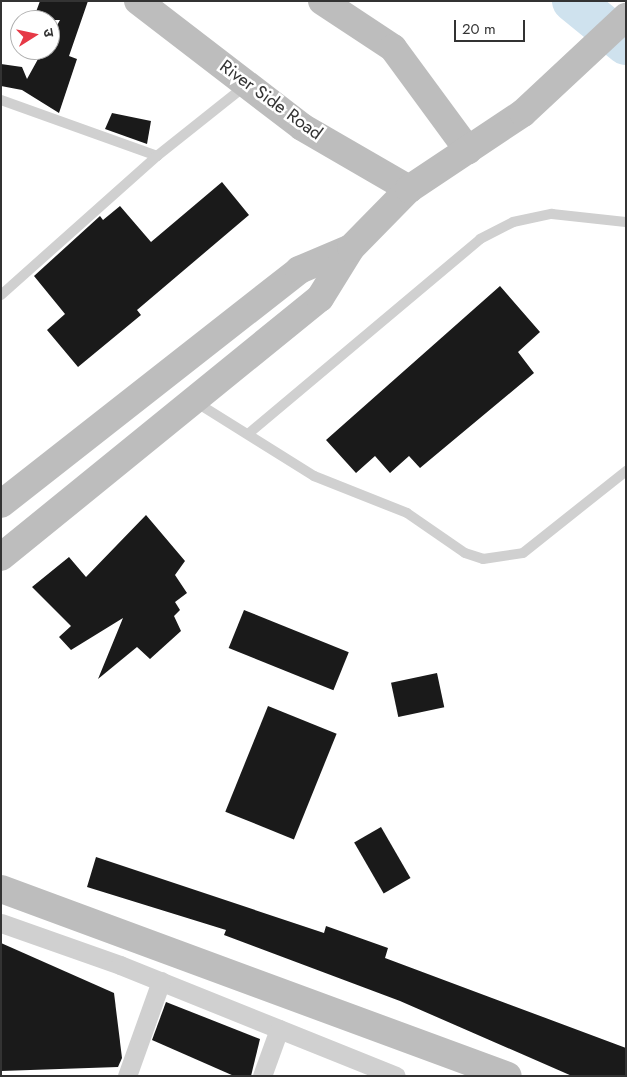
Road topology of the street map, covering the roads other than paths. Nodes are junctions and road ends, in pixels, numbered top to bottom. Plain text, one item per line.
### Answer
1 (138, 1) edge
2 (322, 1) edge
3 (626, 17) edge
4 (247, 84) junction
5 (1, 100) edge
6 (468, 150) junction
7 (157, 156) junction
8 (409, 189) junction
9 (626, 222) edge
10 (350, 248) junction
11 (1, 295) edge
12 (193, 401) junction
13 (248, 434) junction
14 (626, 471) edge
15 (1, 504) edge
16 (1, 557) edge
17 (1, 889) edge
18 (1, 923) edge
19 (161, 982) junction
20 (279, 1029) junction
21 (127, 1076) edge
22 (262, 1076) edge
23 (396, 1076) edge
24 (508, 1076) edge

1 - 4 main road, River Side Road
2 - 6 main road
3 - 6 main road
4 - 7 lane
4 - 8 main road, River Side Road
5 - 7 lane
6 - 8 main road
7 - 11 lane
8 - 10 main road
9 - 13 lane
10 - 12 main road
10 - 15 main road
12 - 13 lane
12 - 16 main road
13 - 14 lane
17 - 24 main road
18 - 19 street
19 - 20 street
19 - 21 street
20 - 22 street
20 - 23 street

